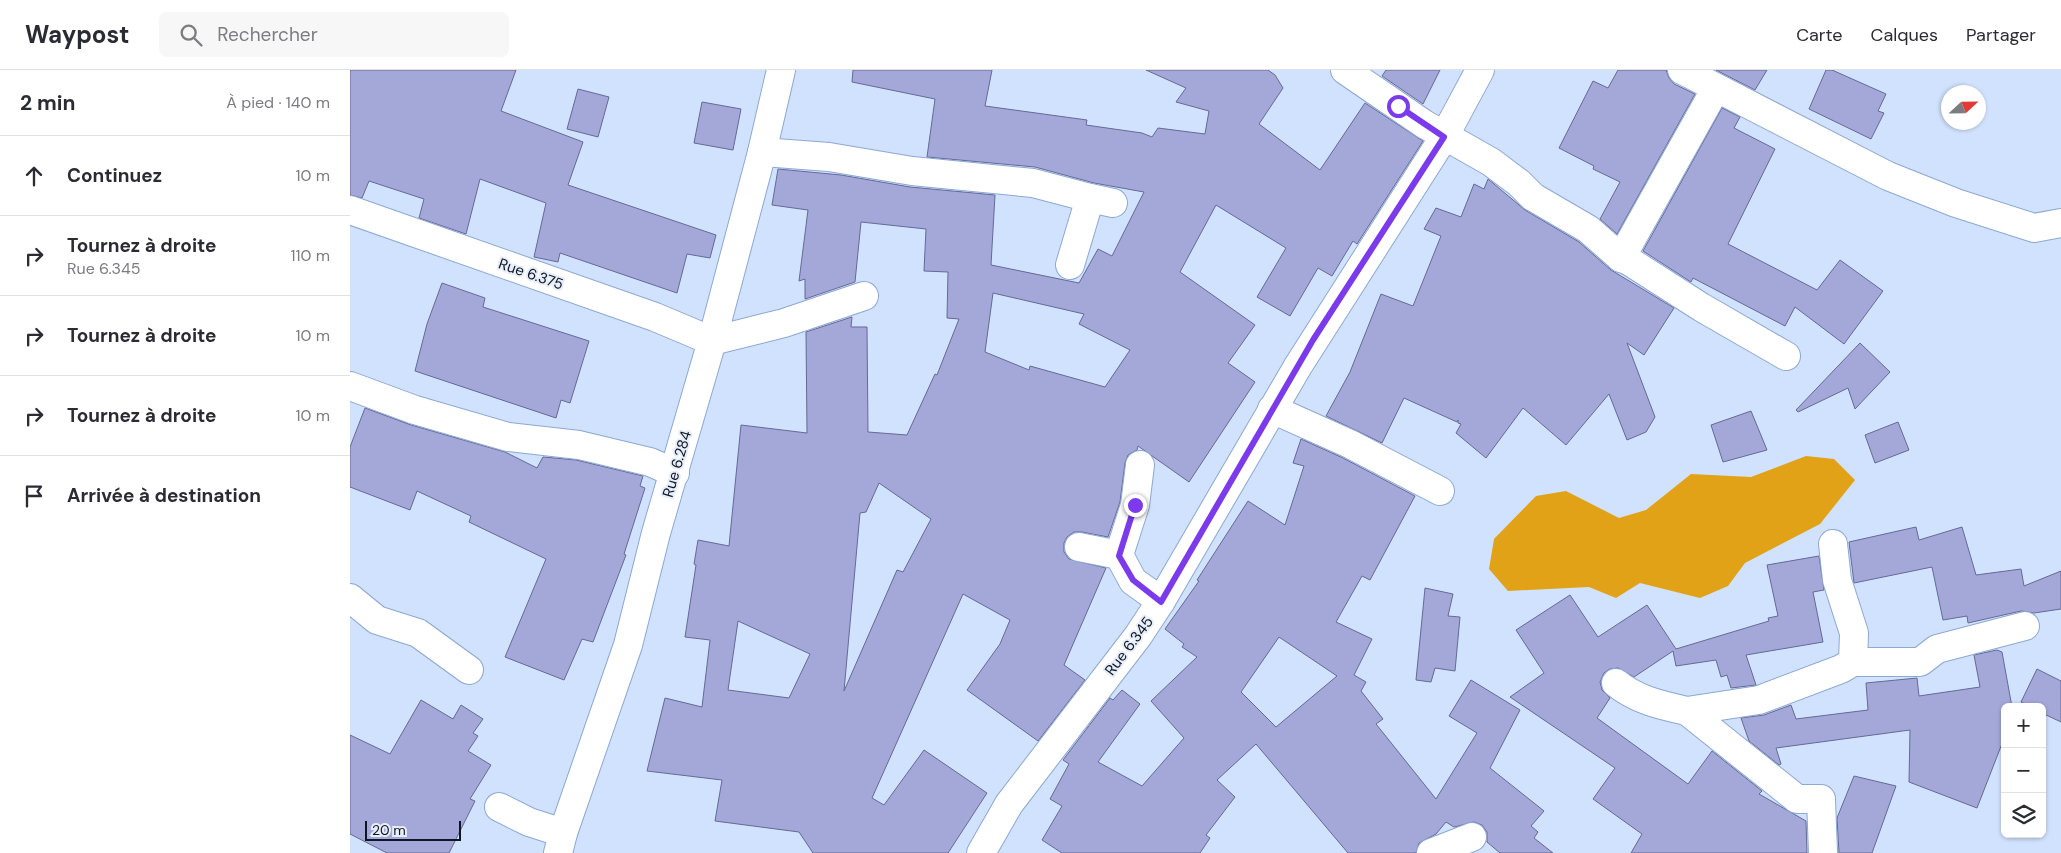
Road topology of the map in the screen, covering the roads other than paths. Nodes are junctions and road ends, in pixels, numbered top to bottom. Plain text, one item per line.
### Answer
1 (1345, 70) edge
2 (1480, 70) edge
3 (1682, 70) edge
4 (775, 72) edge
5 (1716, 88) junction
6 (1444, 137) junction
7 (762, 152) junction
8 (350, 210) edge
9 (2061, 223) edge
10 (1621, 258) junction
11 (1070, 265) dead end
12 (864, 296) dead end
13 (712, 341) junction
14 (1786, 356) dead end
15 (350, 386) edge
16 (1272, 409) junction
17 (1140, 465) dead end
18 (675, 473) junction
19 (1440, 491) dead end
20 (1833, 544) dead end
21 (1079, 547) dead end
22 (1119, 556) junction
23 (350, 598) edge
24 (1161, 602) junction
25 (2025, 626) dead end
26 (1853, 662) junction
27 (469, 670) dead end
28 (1616, 683) dead end
29 (1687, 711) junction
30 (499, 806) dead end
31 (1472, 837) dead end
32 (561, 843) edge
33 (981, 853) edge
34 (1431, 853) edge
35 (1824, 853) edge

1 - 6 street
2 - 6 street, Rue 6.345
3 - 5 street
4 - 7 street, Rue 6.284
5 - 9 street
5 - 10 street
6 - 10 street
6 - 16 street, Rue 6.345
7 - 11 street
7 - 13 street, Rue 6.284
8 - 13 street, Rue 6.375
10 - 14 street
12 - 13 street
13 - 18 street, Rue 6.284
15 - 18 street
16 - 19 street
16 - 24 street, Rue 6.345
17 - 22 street
18 - 32 street, Rue 6.284
20 - 26 street
21 - 22 street
22 - 24 street
23 - 27 street
24 - 33 street, Rue 6.345
25 - 26 street
26 - 29 street
28 - 29 street
29 - 35 street
30 - 32 street
31 - 34 street

